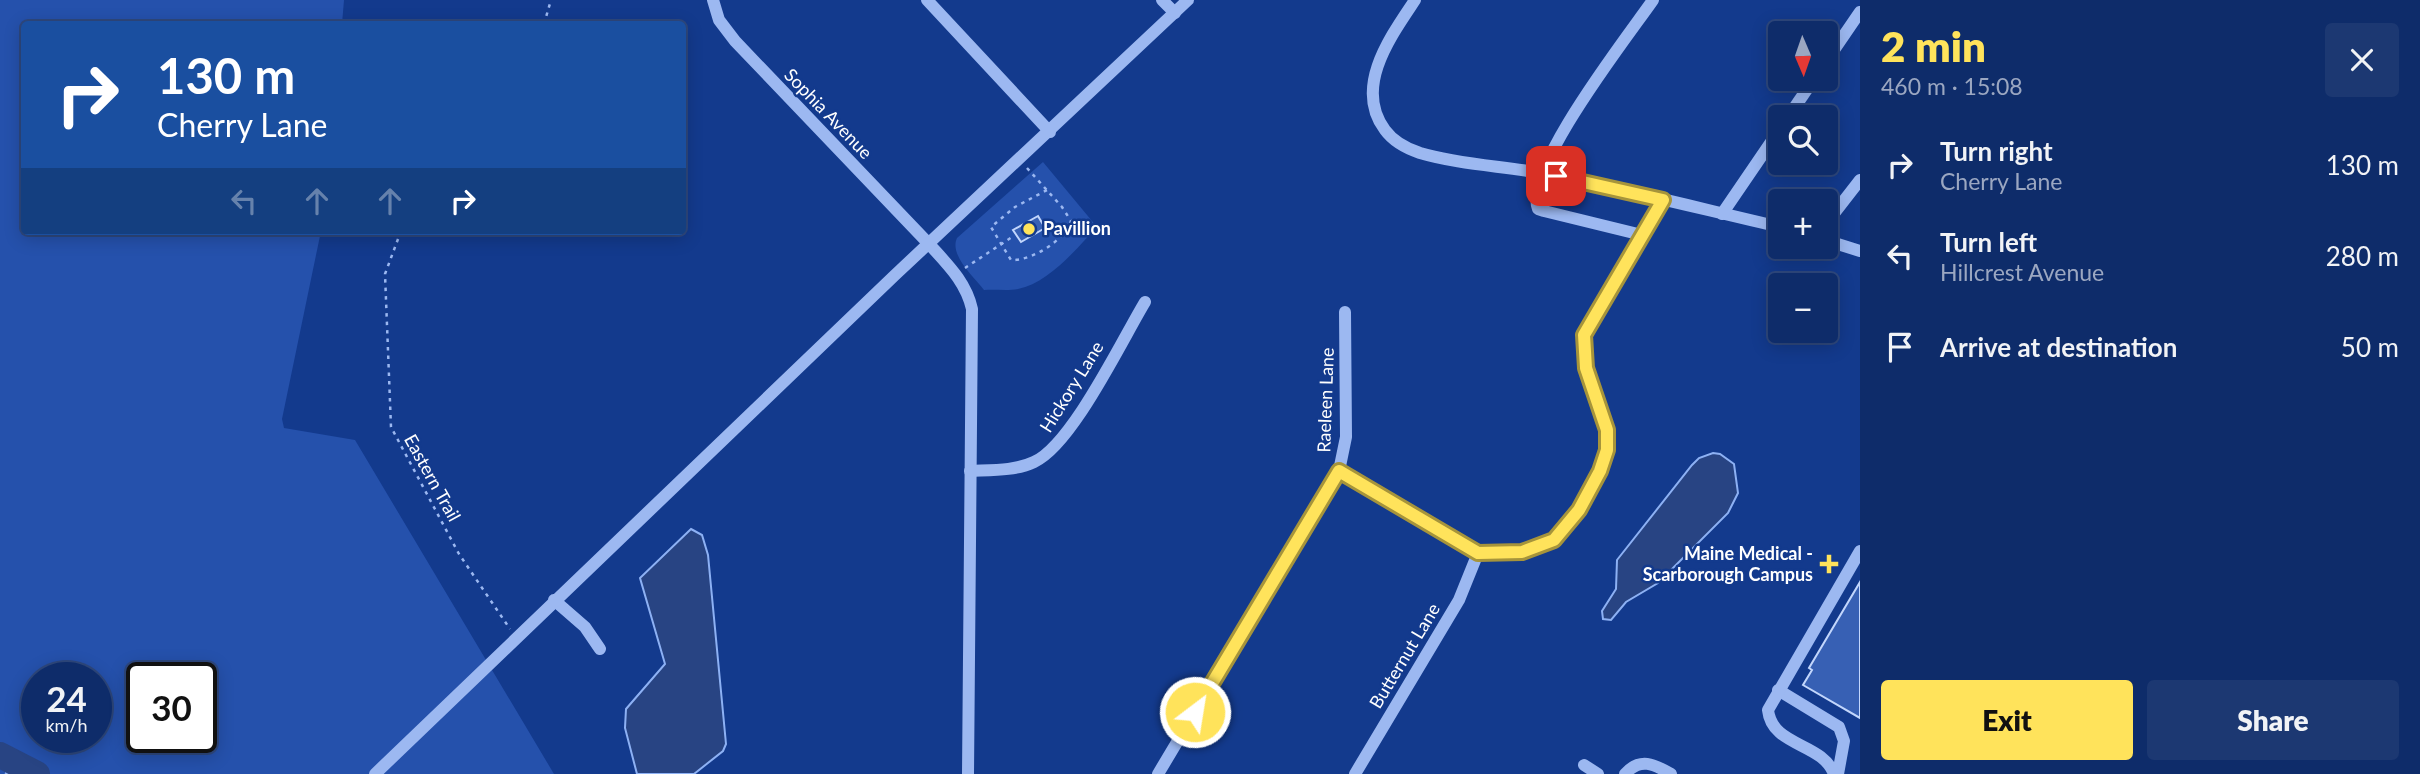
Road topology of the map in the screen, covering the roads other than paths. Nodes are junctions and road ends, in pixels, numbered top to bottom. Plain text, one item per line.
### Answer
1 (713, 0) edge
2 (927, 0) edge
3 (1162, 0) edge
4 (1188, 0) edge
5 (1415, 0) edge
6 (1653, 0) edge
7 (1860, 12) edge
8 (1175, 13) junction
9 (1838, 44) edge
10 (1050, 132) junction
11 (1768, 147) edge
12 (1542, 173) junction
13 (1860, 180) edge
14 (1663, 200) junction
15 (1838, 208) edge
16 (1722, 214) junction
17 (1768, 224) edge
18 (1642, 235) junction
19 (929, 244) junction
20 (1838, 244) edge
21 (1860, 251) edge
22 (1144, 302) dead end
23 (1345, 312) dead end
24 (970, 471) junction
25 (1339, 471) junction
26 (1860, 551) edge
27 (1478, 553) junction
28 (554, 600) junction
29 (600, 649) dead end
30 (1778, 690) junction
31 (1584, 765) dead end
32 (375, 774) edge
33 (968, 774) edge
34 (1158, 774) edge
35 (1355, 774) edge
36 (1598, 774) edge
37 (1625, 774) edge
38 (1671, 774) edge
39 (1836, 774) edge

1 - 19 street, Sophia Avenue
2 - 10 street
3 - 8 street
4 - 8 street
5 - 12 street
6 - 12 street
7 - 9 street
8 - 10 street
10 - 19 street
11 - 16 street
12 - 14 street
12 - 18 street
13 - 15 street
14 - 16 street
14 - 18 street
16 - 17 street
18 - 27 street
19 - 24 street, Sophia Avenue
19 - 28 street
20 - 21 street
22 - 24 street, Hickory Lane
23 - 25 street, Raeleen Lane
24 - 33 street, Sophia Avenue
25 - 27 street
25 - 34 street, Raeleen Lane
26 - 30 street
27 - 35 street, Butternut Lane
28 - 29 street
28 - 32 street
30 - 39 street
30 - 39 street
31 - 36 street
37 - 38 street

